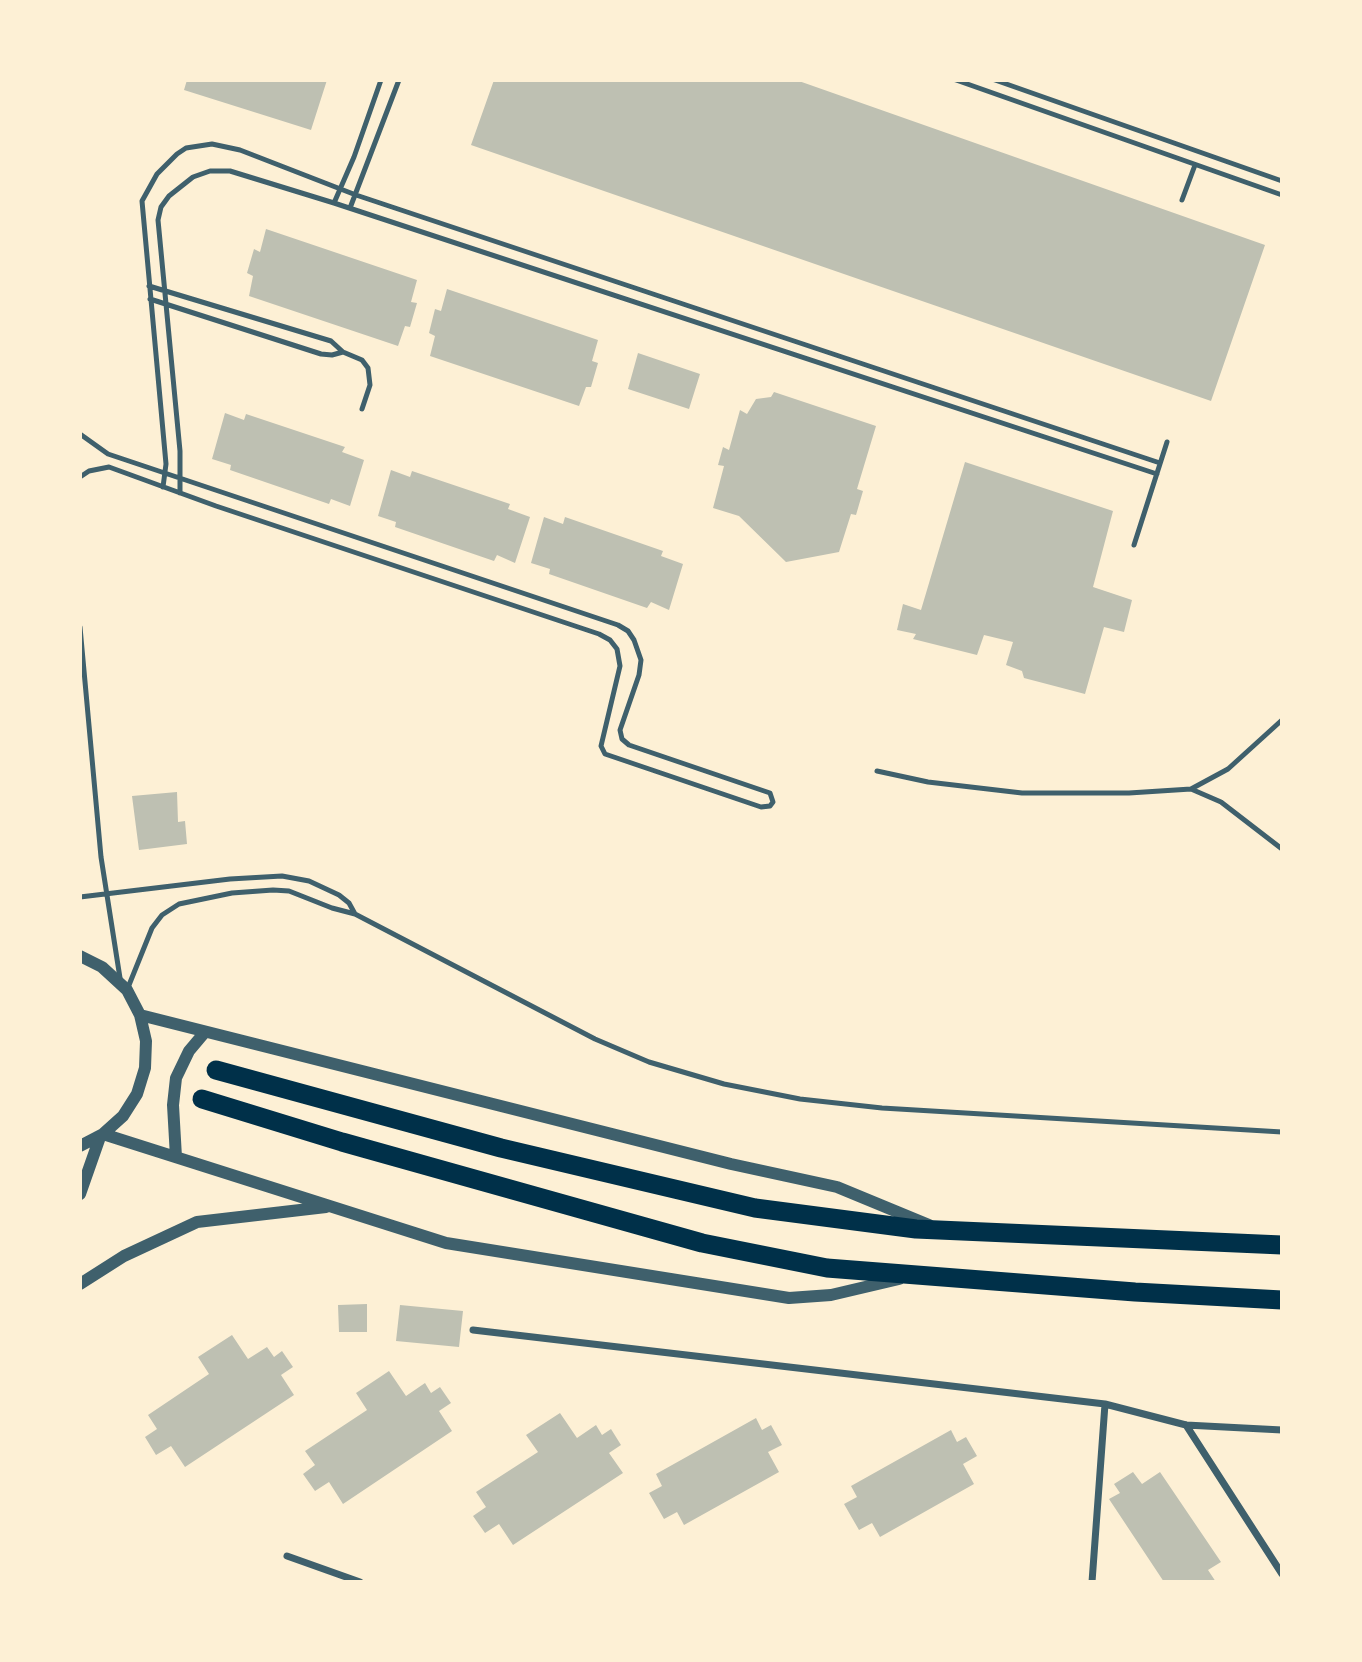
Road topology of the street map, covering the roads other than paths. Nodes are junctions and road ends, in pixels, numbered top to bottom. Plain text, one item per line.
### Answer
1 (381, 80) edge
2 (399, 80) edge
3 (956, 80) edge
4 (995, 80) edge
5 (1195, 165) junction
6 (1282, 181) edge
7 (340, 188) junction
8 (356, 195) junction
9 (1282, 195) edge
10 (1182, 200) dead end
11 (334, 203) junction
12 (350, 208) junction
13 (149, 286) junction
14 (164, 290) junction
15 (150, 299) junction
16 (166, 304) junction
17 (343, 352) junction
18 (362, 409) dead end
19 (80, 434) edge
20 (1167, 442) dead end
21 (1160, 463) junction
22 (165, 473) junction
23 (1157, 474) junction
24 (80, 477) edge
25 (180, 478) junction
26 (163, 487) junction
27 (180, 493) junction
28 (1134, 545) dead end
29 (80, 627) edge
30 (1282, 720) edge
31 (877, 771) dead end
32 (1191, 789) junction
33 (1282, 849) edge
34 (107, 895) junction
35 (80, 897) edge
36 (355, 914) junction
37 (80, 956) edge
38 (124, 987) junction
39 (140, 1015) junction
40 (205, 1032) junction
41 (216, 1069) dead end
42 (202, 1099) dead end
43 (1282, 1132) edge
44 (102, 1135) junction
45 (80, 1146) edge
46 (176, 1157) junction
47 (80, 1194) edge
48 (332, 1207) junction
49 (942, 1230) junction
50 (1282, 1245) edge
51 (919, 1275) junction
52 (80, 1284) edge
53 (1282, 1300) edge
54 (473, 1330) dead end
55 (1105, 1404) junction
56 (1186, 1425) junction
57 (1282, 1430) edge
58 (287, 1556) dead end
59 (1282, 1574) edge
60 (360, 1581) edge
61 (1092, 1581) edge

1 - 7 lane
2 - 8 lane
3 - 5 lane
4 - 6 lane
5 - 9 lane
5 - 10 lane
7 - 8 lane
7 - 11 lane
7 - 13 lane
8 - 12 lane
8 - 21 lane
11 - 12 lane
11 - 14 lane
12 - 23 lane
13 - 14 lane
13 - 15 lane
14 - 16 lane
14 - 17 lane
15 - 16 lane
15 - 22 lane
16 - 17 lane
16 - 25 lane
17 - 18 lane
19 - 22 lane
20 - 21 lane
21 - 23 lane
22 - 25 lane
22 - 26 lane
23 - 28 lane
24 - 26 lane
25 - 27 lane
25 - 27 lane
26 - 27 lane
29 - 34 lane
30 - 32 lane
31 - 32 lane
32 - 33 lane
34 - 35 lane
34 - 36 lane
34 - 38 lane
36 - 38 lane
36 - 43 lane
37 - 38 street
38 - 39 street
39 - 40 street
39 - 44 street
40 - 46 street
40 - 49 street
41 - 49 highway
42 - 51 highway
44 - 45 street
44 - 46 street
44 - 47 street
46 - 48 street
48 - 51 street
48 - 52 street
49 - 50 highway
51 - 53 highway
54 - 55 street
55 - 56 street
55 - 61 street
56 - 57 street
56 - 59 street
58 - 60 street

